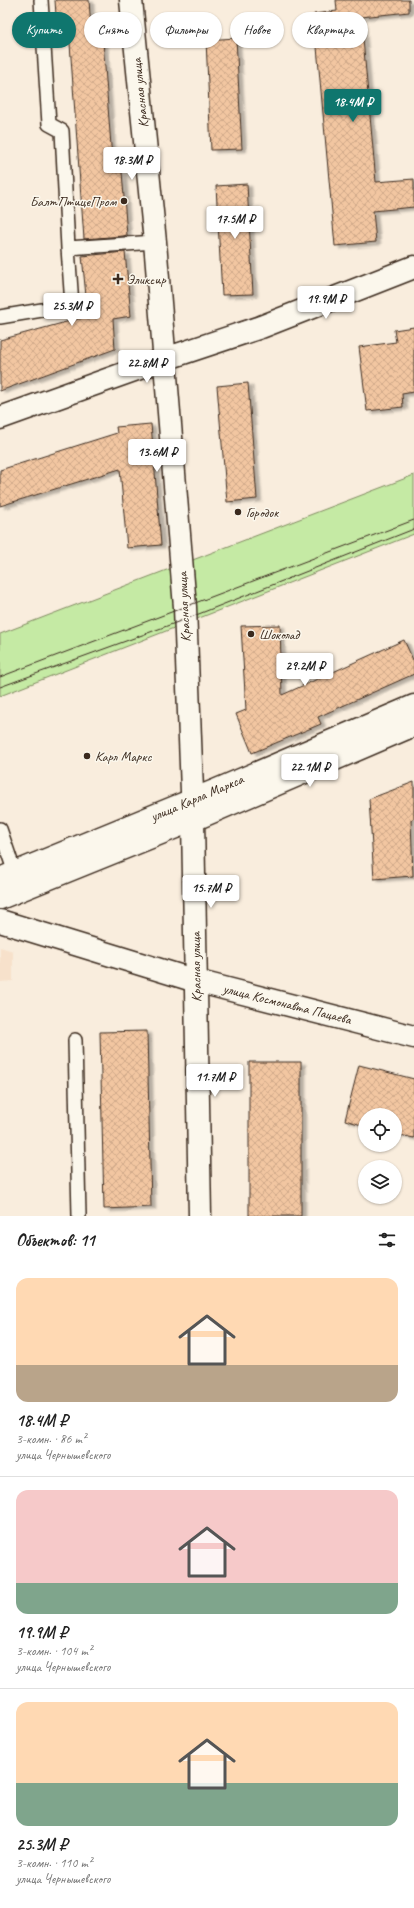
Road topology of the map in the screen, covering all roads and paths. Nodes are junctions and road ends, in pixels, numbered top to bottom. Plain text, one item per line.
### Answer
1 (40, 0) edge
2 (131, 0) edge
3 (155, 242) junction
4 (68, 248) junction
5 (414, 267) edge
6 (0, 317) edge
7 (165, 359) junction
8 (0, 418) edge
9 (414, 706) edge
10 (414, 725) edge
11 (192, 810) junction
12 (0, 829) edge
13 (12, 880) edge
14 (0, 898) edge
15 (0, 921) edge
16 (196, 981) junction
17 (414, 1037) edge
18 (75, 1040) dead end
19 (79, 1216) edge
20 (200, 1216) edge

1 - 4 lane
2 - 3 street, Красная улица
3 - 4 lane
3 - 7 street, Красная улица
4 - 6 lane
5 - 7 street
7 - 8 street
7 - 11 street, Красная улица
9 - 11 street, улица Карла Маркса
10 - 11 street, улица Карла Маркса
11 - 13 street, улица Карла Маркса
11 - 16 street, Красная улица
12 - 13 lane
13 - 14 street, улица Карла Маркса
15 - 16 street, улица Космонавта Пацаева
16 - 17 street, улица Космонавта Пацаева
16 - 20 street, Красная улица
18 - 19 lane

